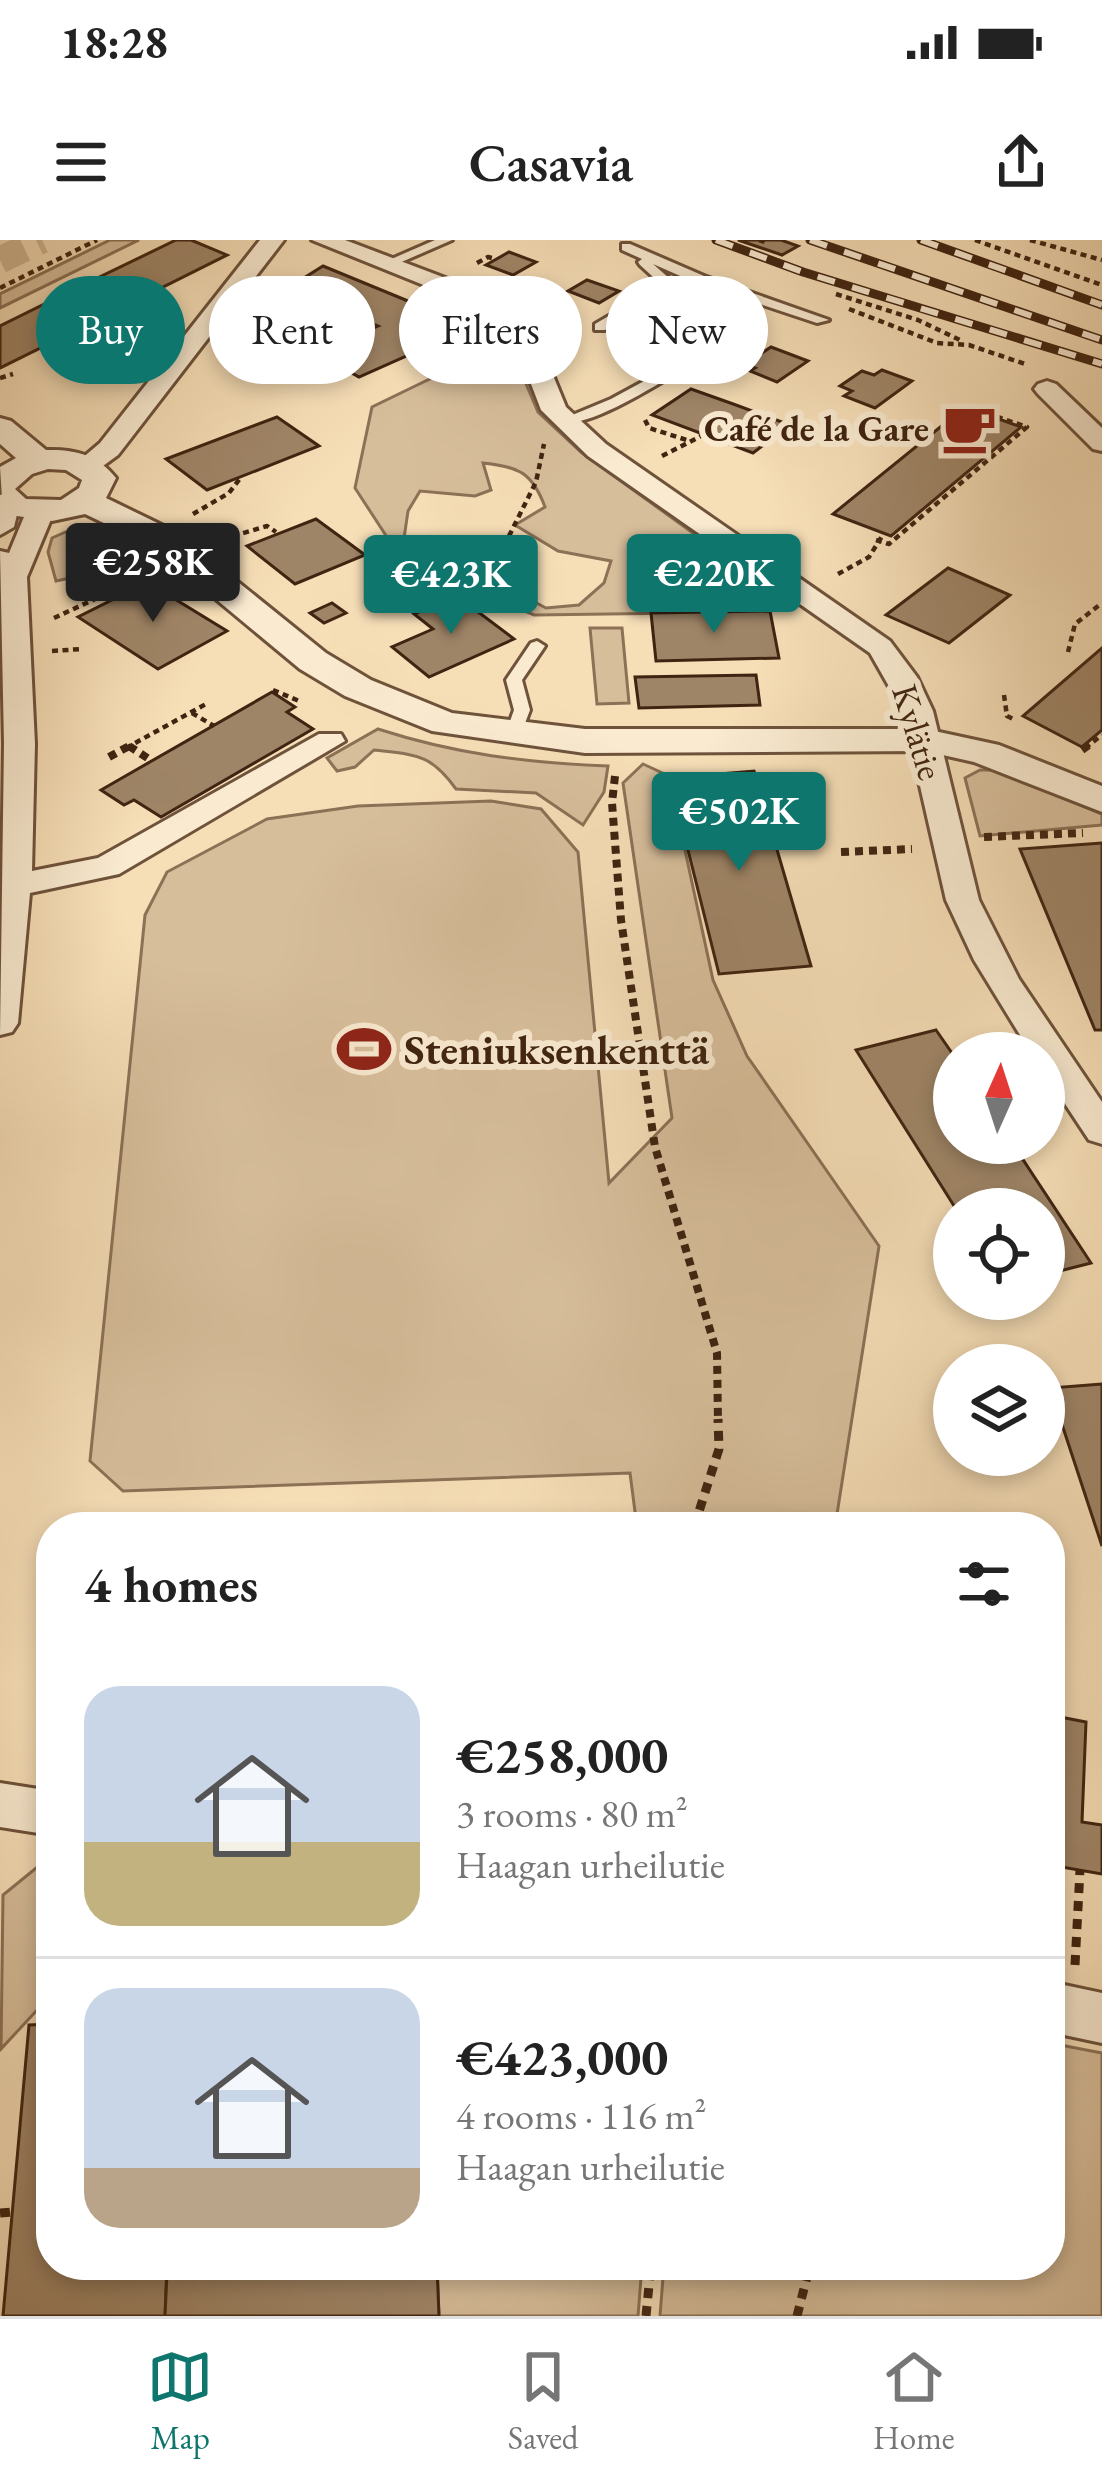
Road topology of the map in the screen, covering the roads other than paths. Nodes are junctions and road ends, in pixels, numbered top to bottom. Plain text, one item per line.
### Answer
1 (272, 240) edge
2 (324, 240) edge
3 (446, 240) edge
4 (626, 244) edge
5 (386, 264) junction
6 (657, 276) edge
7 (822, 320) dead end
8 (606, 323) edge
9 (600, 327) dead end
10 (646, 384) edge
11 (1047, 389) road end
12 (568, 424) junction
13 (0, 428) edge
14 (1102, 443) edge
15 (40, 461) junction
16 (86, 483) junction
17 (2, 493) edge
18 (40, 512) junction
19 (6, 568) edge
20 (537, 646) dead end
21 (513, 735) junction
22 (925, 740) junction
23 (330, 741) dead end
24 (1102, 800) edge
25 (15, 885) junction
26 (0, 1023) edge
27 (1102, 1131) edge
28 (0, 1805) edge
29 (36, 1811) edge
30 (1065, 1993) edge
31 (1102, 2018) edge

1 - 16 street
2 - 5 street, Kylätie
3 - 5 lane
4 - 6 lane
4 - 7 lane
5 - 12 street, Kylätie
8 - 9 lane
10 - 12 lane
11 - 14 street
12 - 22 street, Kylätie
13 - 15 street
15 - 16 street
15 - 17 street
16 - 18 street
16 - 21 street
17 - 18 street
18 - 19 street
19 - 25 street
20 - 21 lane
21 - 22 street
22 - 24 street
22 - 27 street, Kylätie
23 - 25 street
25 - 26 street
28 - 29 street
30 - 31 street

